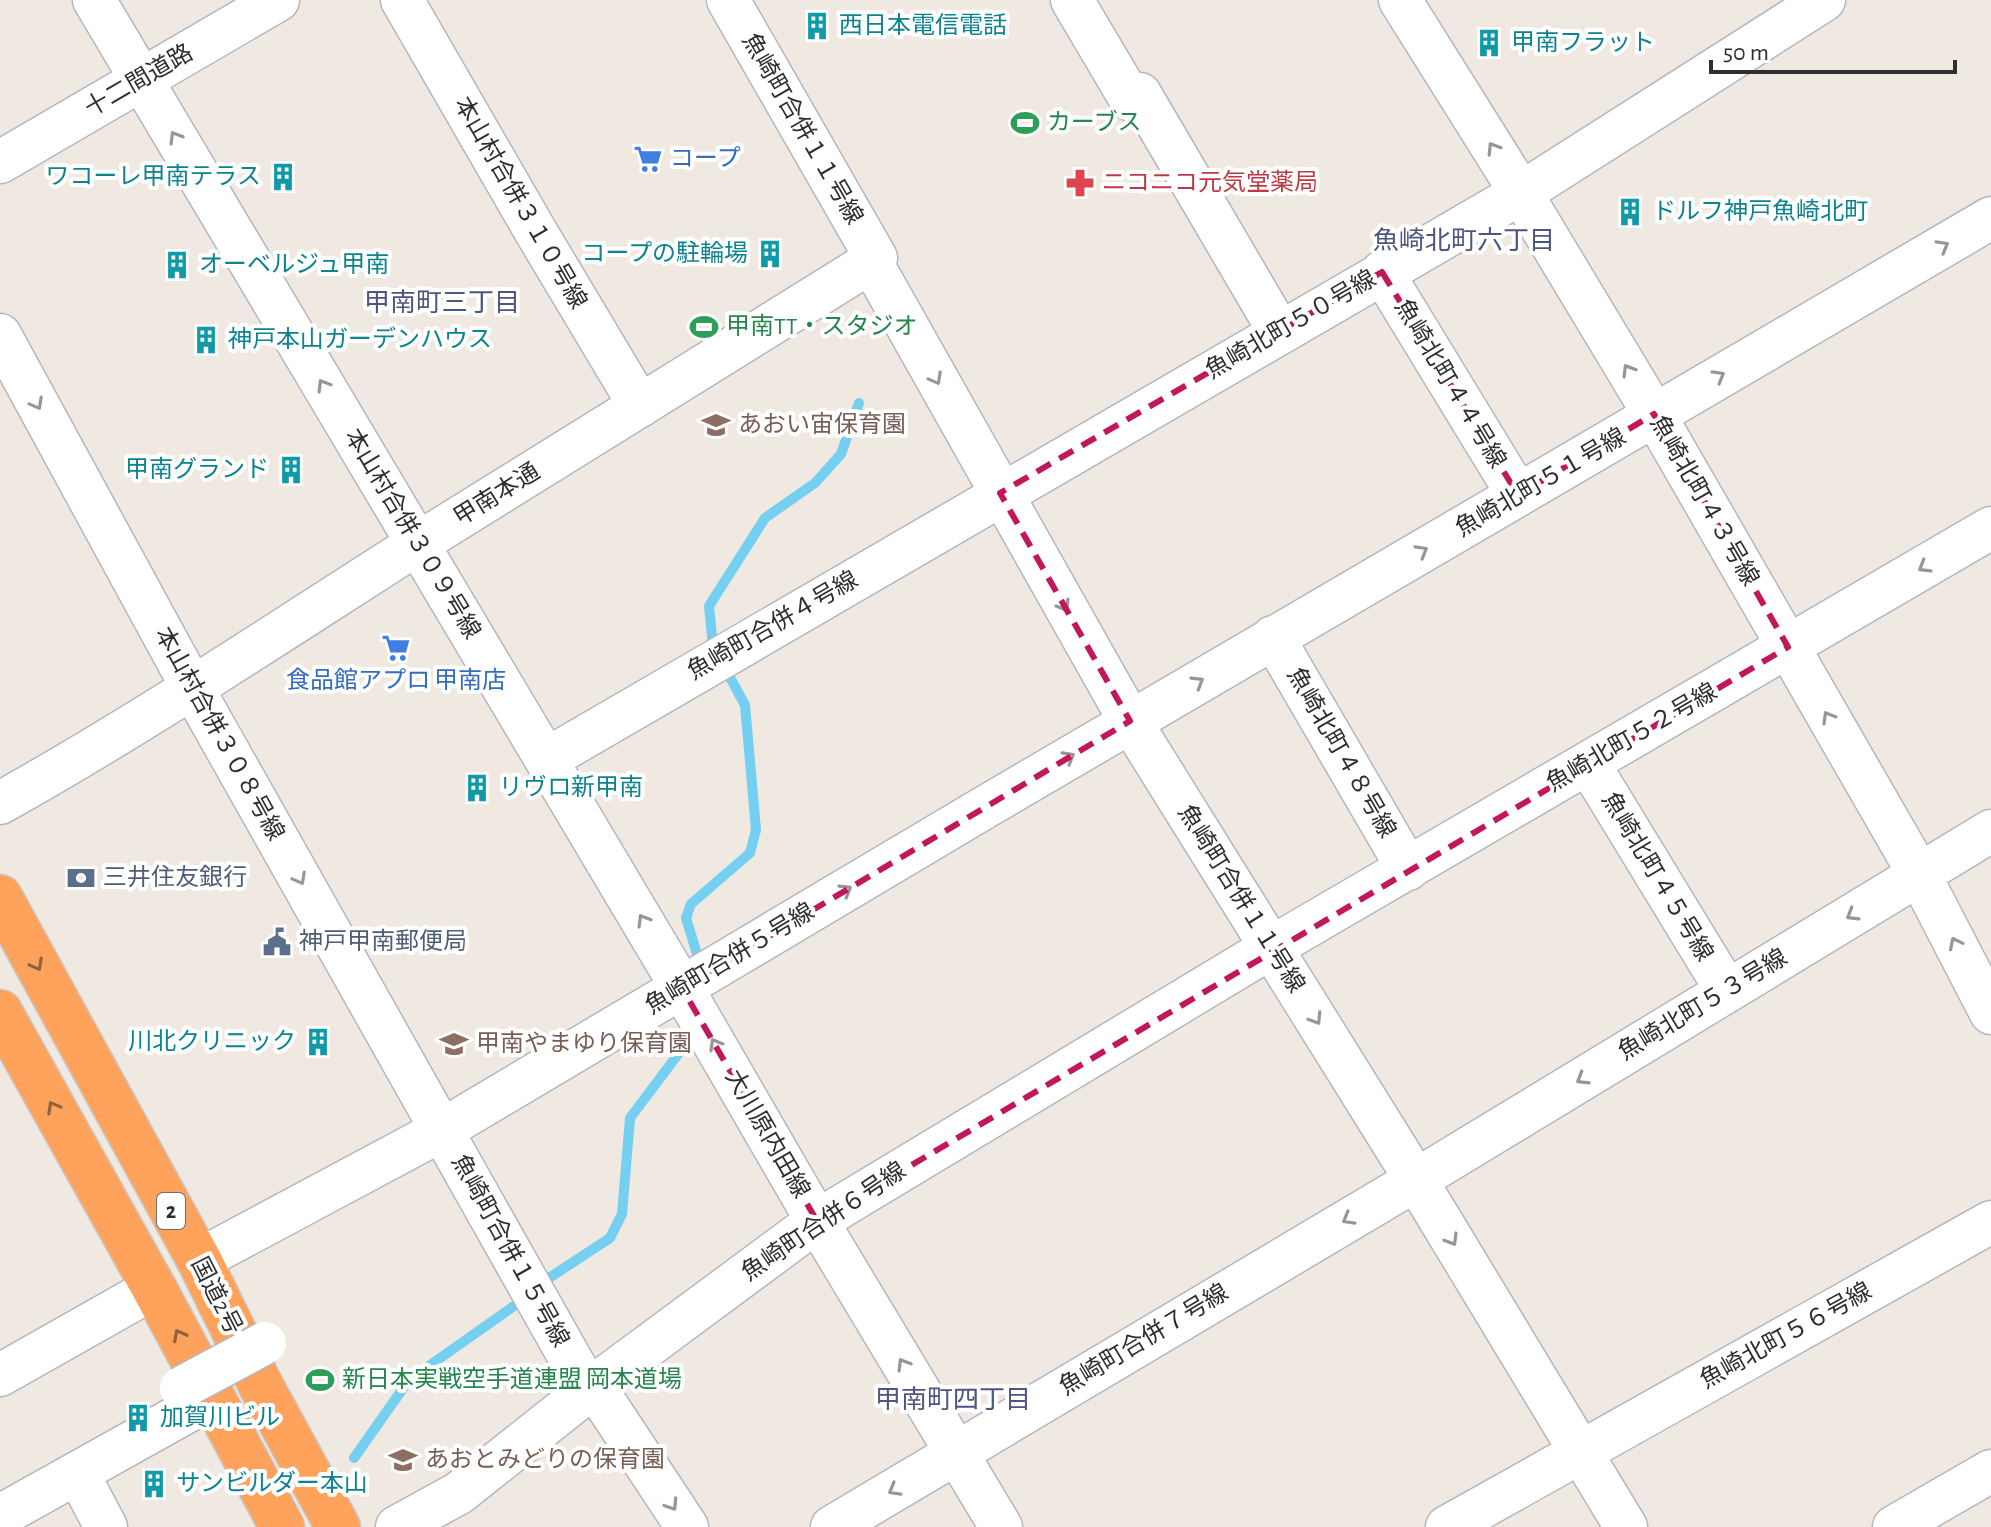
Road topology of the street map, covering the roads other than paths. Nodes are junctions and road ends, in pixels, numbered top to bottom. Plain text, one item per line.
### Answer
1 (94, 0) edge
2 (278, 0) edge
3 (402, 0) edge
4 (728, 0) edge
5 (1072, 0) edge
6 (1400, 0) edge
7 (1824, 0) edge
8 (141, 80) junction
9 (0, 162) edge
10 (1521, 193) junction
11 (1991, 218) edge
12 (874, 260) junction
13 (1382, 272) junction
14 (1279, 331) junction
15 (0, 335) edge
16 (640, 406) junction
17 (1654, 414) junction
18 (1000, 493) junction
19 (1518, 495) junction
20 (1991, 528) edge
21 (418, 544) junction
22 (1273, 637) junction
23 (1788, 647) junction
24 (193, 689) junction
25 (1130, 721) junction
26 (547, 759) junction
27 (1588, 763) junction
28 (0, 803) edge
29 (1991, 831) edge
30 (1408, 869) junction
31 (1919, 874) junction
32 (0, 897) edge
33 (1272, 947) junction
34 (682, 988) junction
35 (1727, 991) junction
36 (1991, 1013) edge
37 (1, 1018) edge
38 (442, 1130) junction
39 (1416, 1180) junction
40 (817, 1221) junction
41 (1991, 1222) edge
42 (199, 1260) junction
43 (154, 1288) junction
44 (265, 1343) dead end
45 (0, 1375) edge
46 (594, 1386) junction
47 (197, 1393) junction
48 (1581, 1450) junction
49 (957, 1453) junction
50 (1991, 1471) edge
51 (78, 1474) junction
52 (0, 1516) edge
53 (106, 1527) edge
54 (282, 1527) edge
55 (338, 1527) edge
56 (397, 1527) edge
57 (687, 1527) edge
58 (832, 1527) edge
59 (1001, 1527) edge
60 (1447, 1527) edge
61 (1626, 1527) edge
62 (1894, 1527) edge

1 - 8 street, 本山村合併３０９号線
2 - 8 street, 十二間道路
3 - 16 street, 本山村合併３１０号線
4 - 12 street, 魚崎町合併１１号線
5 - 14 street
10 -> 6 street, 魚崎北町４３号線
7 - 10 street, 魚崎北町５０号線
8 - 9 street, 十二間道路
21 -> 8 street, 本山村合併３０９号線
10 - 13 street, 魚崎北町５０号線
17 -> 10 street, 魚崎北町４３号線
17 -> 11 street, 魚崎北町５１号線
12 - 16 street, 甲南本通
12 -> 18 street, 魚崎町合併１１号線
13 - 14 street, 魚崎北町５０号線
13 - 19 street, 魚崎北町４４号線
14 - 18 street, 魚崎北町５０号線
15 -> 24 street, 本山村合併３０８号線
16 - 21 street, 甲南本通
17 - 19 street, 魚崎北町５１号線
17 - 23 street, 魚崎北町４３号線
18 -> 25 street, 魚崎町合併１１号線
18 - 26 street, 魚崎町合併４号線
22 -> 19 street, 魚崎北町５１号線
20 -> 23 street, 魚崎北町５２号線
21 - 24 street, 甲南本通
21 - 26 street, 本山村合併３０９号線
25 -> 22 street, 魚崎北町５１号線
22 - 30 street, 魚崎北町４８号線
23 - 27 street, 魚崎北町５２号線
31 -> 23 street, 魚崎北町４３号線
24 - 28 street, 甲南本通
24 -> 38 street, 本山村合併３０８号線
25 - 33 street, 魚崎町合併１１号線
34 -> 25 street, 魚崎町合併５号線
34 -> 26 street, 本山村合併３０９号線
27 - 30 street, 魚崎北町５２号線
27 - 35 street, 魚崎北町４５号線
29 - 31 street, 魚崎北町５３号線
30 - 33 street, 魚崎北町５２号線
31 -> 35 street, 魚崎北町５３号線
36 -> 31 street, 魚崎北町４３号線
32 -> 42 highway, 国道2号 / 2
33 -> 39 street, 魚崎町合併１１号線
33 - 40 street, 魚崎町合併６号線
34 - 38 street, 魚崎町合併５号線
40 -> 34 street, 大川原内田線
35 -> 39 street, 魚崎北町５３号線
43 -> 37 highway, 国道2号 / 2
38 - 42 street, 魚崎町合併５号線
38 - 46 street, 魚崎町合併１５号線
39 -> 48 street, 魚崎町合併１１号線
39 -> 49 street, 魚崎町合併７号線
40 - 46 street, 魚崎町合併６号線
49 -> 40 street, 大川原内田線
41 - 48 street, 魚崎北町５６号線
42 - 55 highway, 国道2号 / 2
43 - 45 street
47 -> 43 highway, 国道2号 / 2
44 - 47 street, bridge
46 - 56 street, 魚崎町合併６号線
46 -> 57 street, 魚崎町合併１５号線
47 - 51 street
47 - 54 highway, 国道2号 / 2
48 - 60 street, 魚崎北町５６号線
48 - 61 street, 魚崎町合併１１号線
49 -> 58 street, 魚崎町合併７号線
49 - 59 street, 大川原内田線
50 - 62 street
51 - 52 street
51 - 53 street

